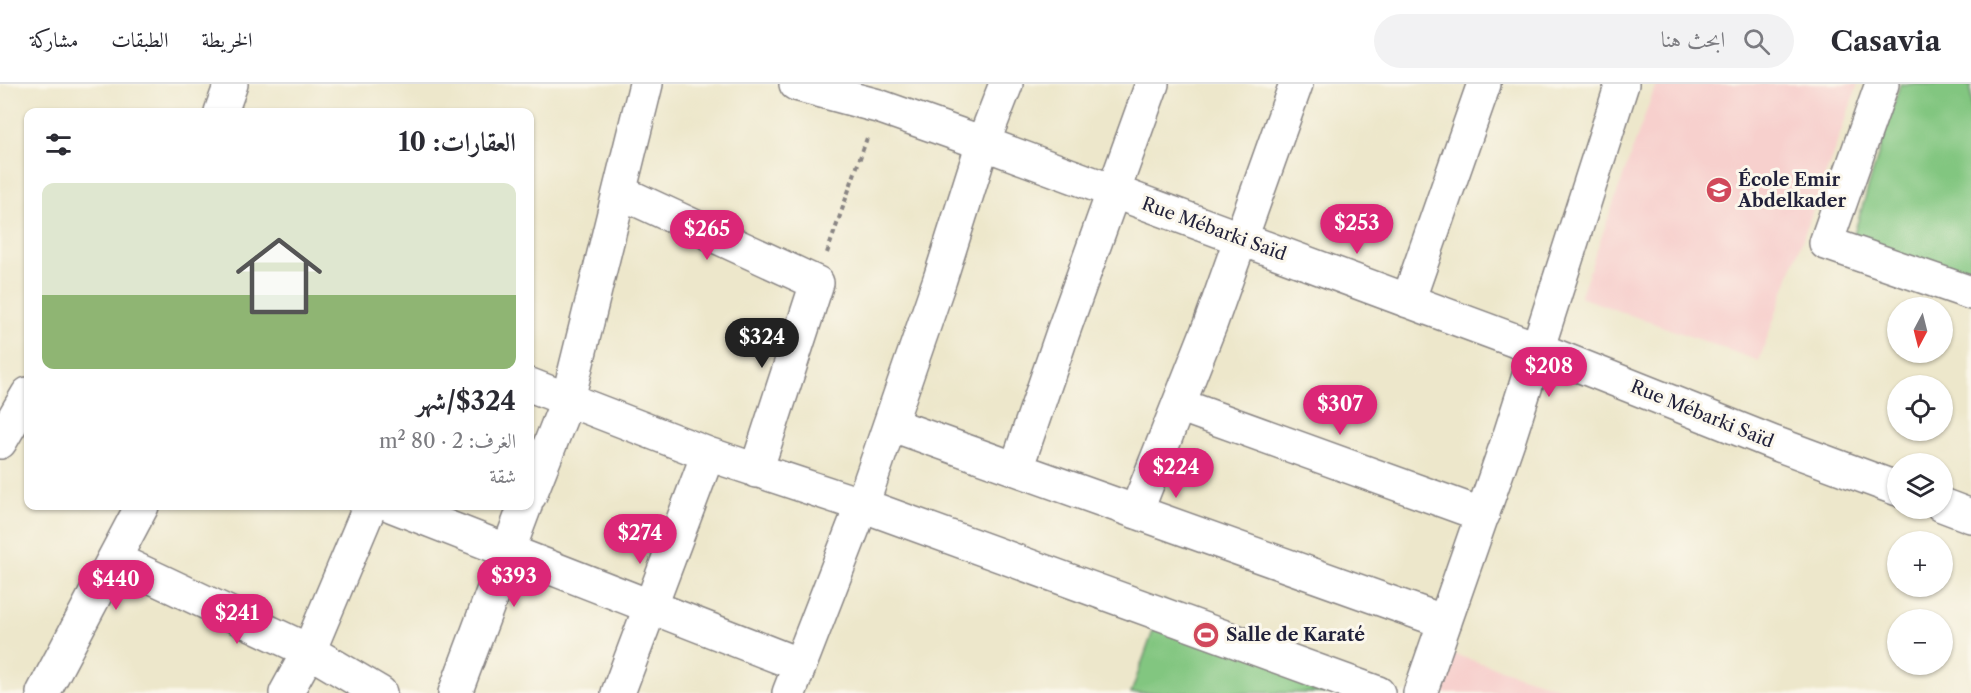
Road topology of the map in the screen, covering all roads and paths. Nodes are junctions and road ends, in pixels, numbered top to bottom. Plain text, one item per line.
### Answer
1 (231, 84) edge
2 (646, 84) edge
3 (796, 84) edge
4 (1006, 84) edge
5 (1152, 84) edge
6 (1296, 84) edge
7 (1484, 84) edge
8 (1622, 84) edge
9 (1882, 84) edge
10 (878, 106) junction
11 (222, 108) edge
12 (983, 143) junction
13 (620, 192) junction
14 (1113, 192) junction
15 (1242, 239) junction
16 (817, 283) junction
17 (1971, 293) edge
18 (1408, 301) junction
19 (1538, 349) junction
20 (534, 386) edge
21 (568, 399) junction
22 (24, 401) edge
23 (1179, 405) junction
24 (890, 424) junction
25 (0, 442) edge
26 (708, 454) junction
27 (1016, 469) junction
28 (756, 471) junction
29 (534, 485) edge
30 (1887, 485) edge
31 (862, 504) junction
32 (1953, 509) edge
33 (140, 510) edge
34 (368, 510) edge
35 (403, 510) edge
36 (523, 510) edge
37 (1137, 512) junction
38 (1483, 515) junction
39 (1971, 516) edge
40 (507, 550) junction
41 (114, 559) junction
42 (652, 606) junction
43 (1445, 621) junction
44 (309, 651) junction
45 (795, 679) edge
46 (43, 693) edge
47 (286, 693) edge
48 (380, 693) edge
49 (455, 693) edge
50 (618, 693) edge
51 (1378, 693) edge
52 (1420, 693) edge

1 - 11 street
2 - 13 street
3 - 10 street, Rue Mébarki Saïd
4 - 12 street
5 - 14 street
6 - 15 street
7 - 18 street
8 - 19 street
9 - 17 street
10 - 12 street, Rue Mébarki Saïd
10 - 16 path
12 - 14 street, Rue Mébarki Saïd
12 - 24 street
13 - 16 street
13 - 21 street
14 - 15 street, Rue Mébarki Saïd
14 - 27 street
15 - 18 street, Rue Mébarki Saïd
15 - 23 street
16 - 28 street
18 - 19 street, Rue Mébarki Saïd
19 - 30 street, Rue Mébarki Saïd
19 - 38 street
20 - 21 street
21 - 26 street
21 - 29 street
22 - 25 street
23 - 37 street
23 - 38 street
24 - 27 street
24 - 31 street
26 - 28 street
26 - 42 street
27 - 37 street
28 - 31 street
31 - 45 street
31 - 51 street
32 - 39 street
33 - 41 street
34 - 44 street
35 - 40 street
36 - 40 street
37 - 43 street
38 - 43 street
40 - 42 street
40 - 49 street
41 - 44 street
41 - 46 street
42 - 45 street
42 - 50 street
43 - 52 street
44 - 47 street
44 - 48 street

